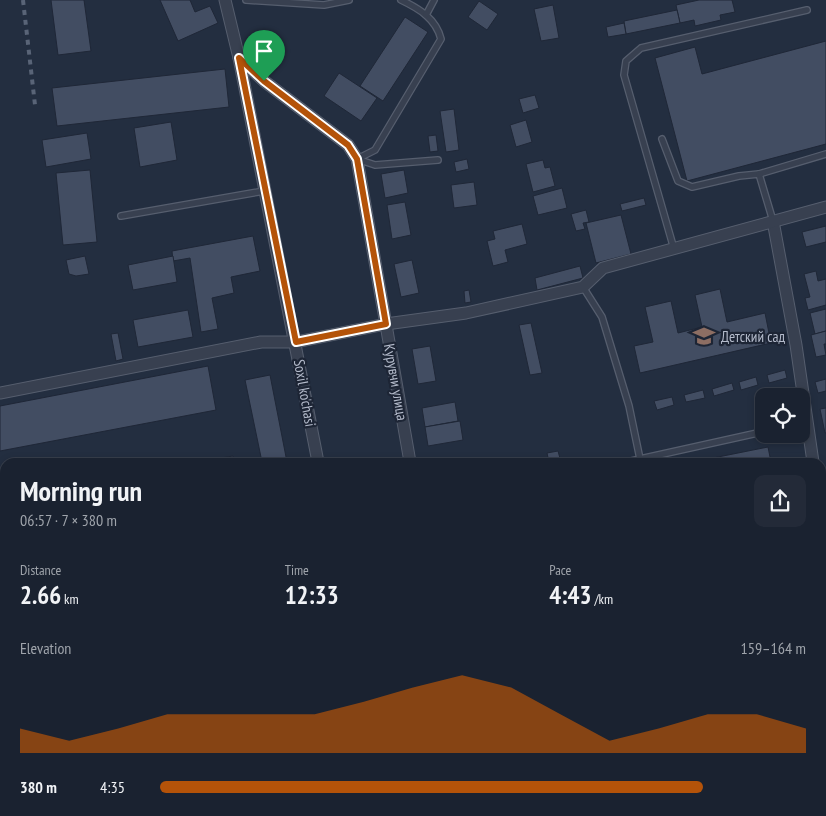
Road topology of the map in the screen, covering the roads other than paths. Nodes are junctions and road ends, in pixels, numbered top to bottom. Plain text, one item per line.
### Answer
1 (225, 0) edge
2 (246, 0) edge
3 (350, 0) edge
4 (402, 0) edge
5 (434, 0) edge
6 (316, 2) edge
7 (807, 10) dead end
8 (426, 15) junction
9 (239, 58) junction
10 (662, 139) dead end
11 (826, 154) edge
12 (357, 159) junction
13 (438, 160) dead end
14 (759, 174) junction
15 (264, 191) junction
16 (826, 207) edge
17 (121, 216) dead end
18 (774, 221) junction
19 (674, 249) junction
20 (583, 287) junction
21 (386, 324) junction
22 (296, 342) junction
23 (0, 393) edge
24 (755, 434) edge
25 (317, 458) edge
26 (409, 458) edge
27 (640, 458) edge
28 (645, 458) edge
29 (812, 458) edge

1 - 9 street, Soxil ko'chasi
2 - 6 lane
3 - 6 lane
4 - 8 lane
5 - 8 lane
7 - 19 lane
8 - 12 lane
9 - 12 street, Курувчи улица
9 - 15 street, Soxil ko'chasi
10 - 14 lane
11 - 14 lane
12 - 13 lane
12 - 21 street, Курувчи улица
14 - 18 lane
15 - 17 lane
15 - 22 street, Soxil ko'chasi
16 - 18 street
18 - 19 street
18 - 29 street
19 - 20 street
20 - 21 street
20 - 27 lane
21 - 22 street
21 - 26 street, Курувчи улица
22 - 23 street
22 - 25 street, Soxil ko'chasi
24 - 28 lane

